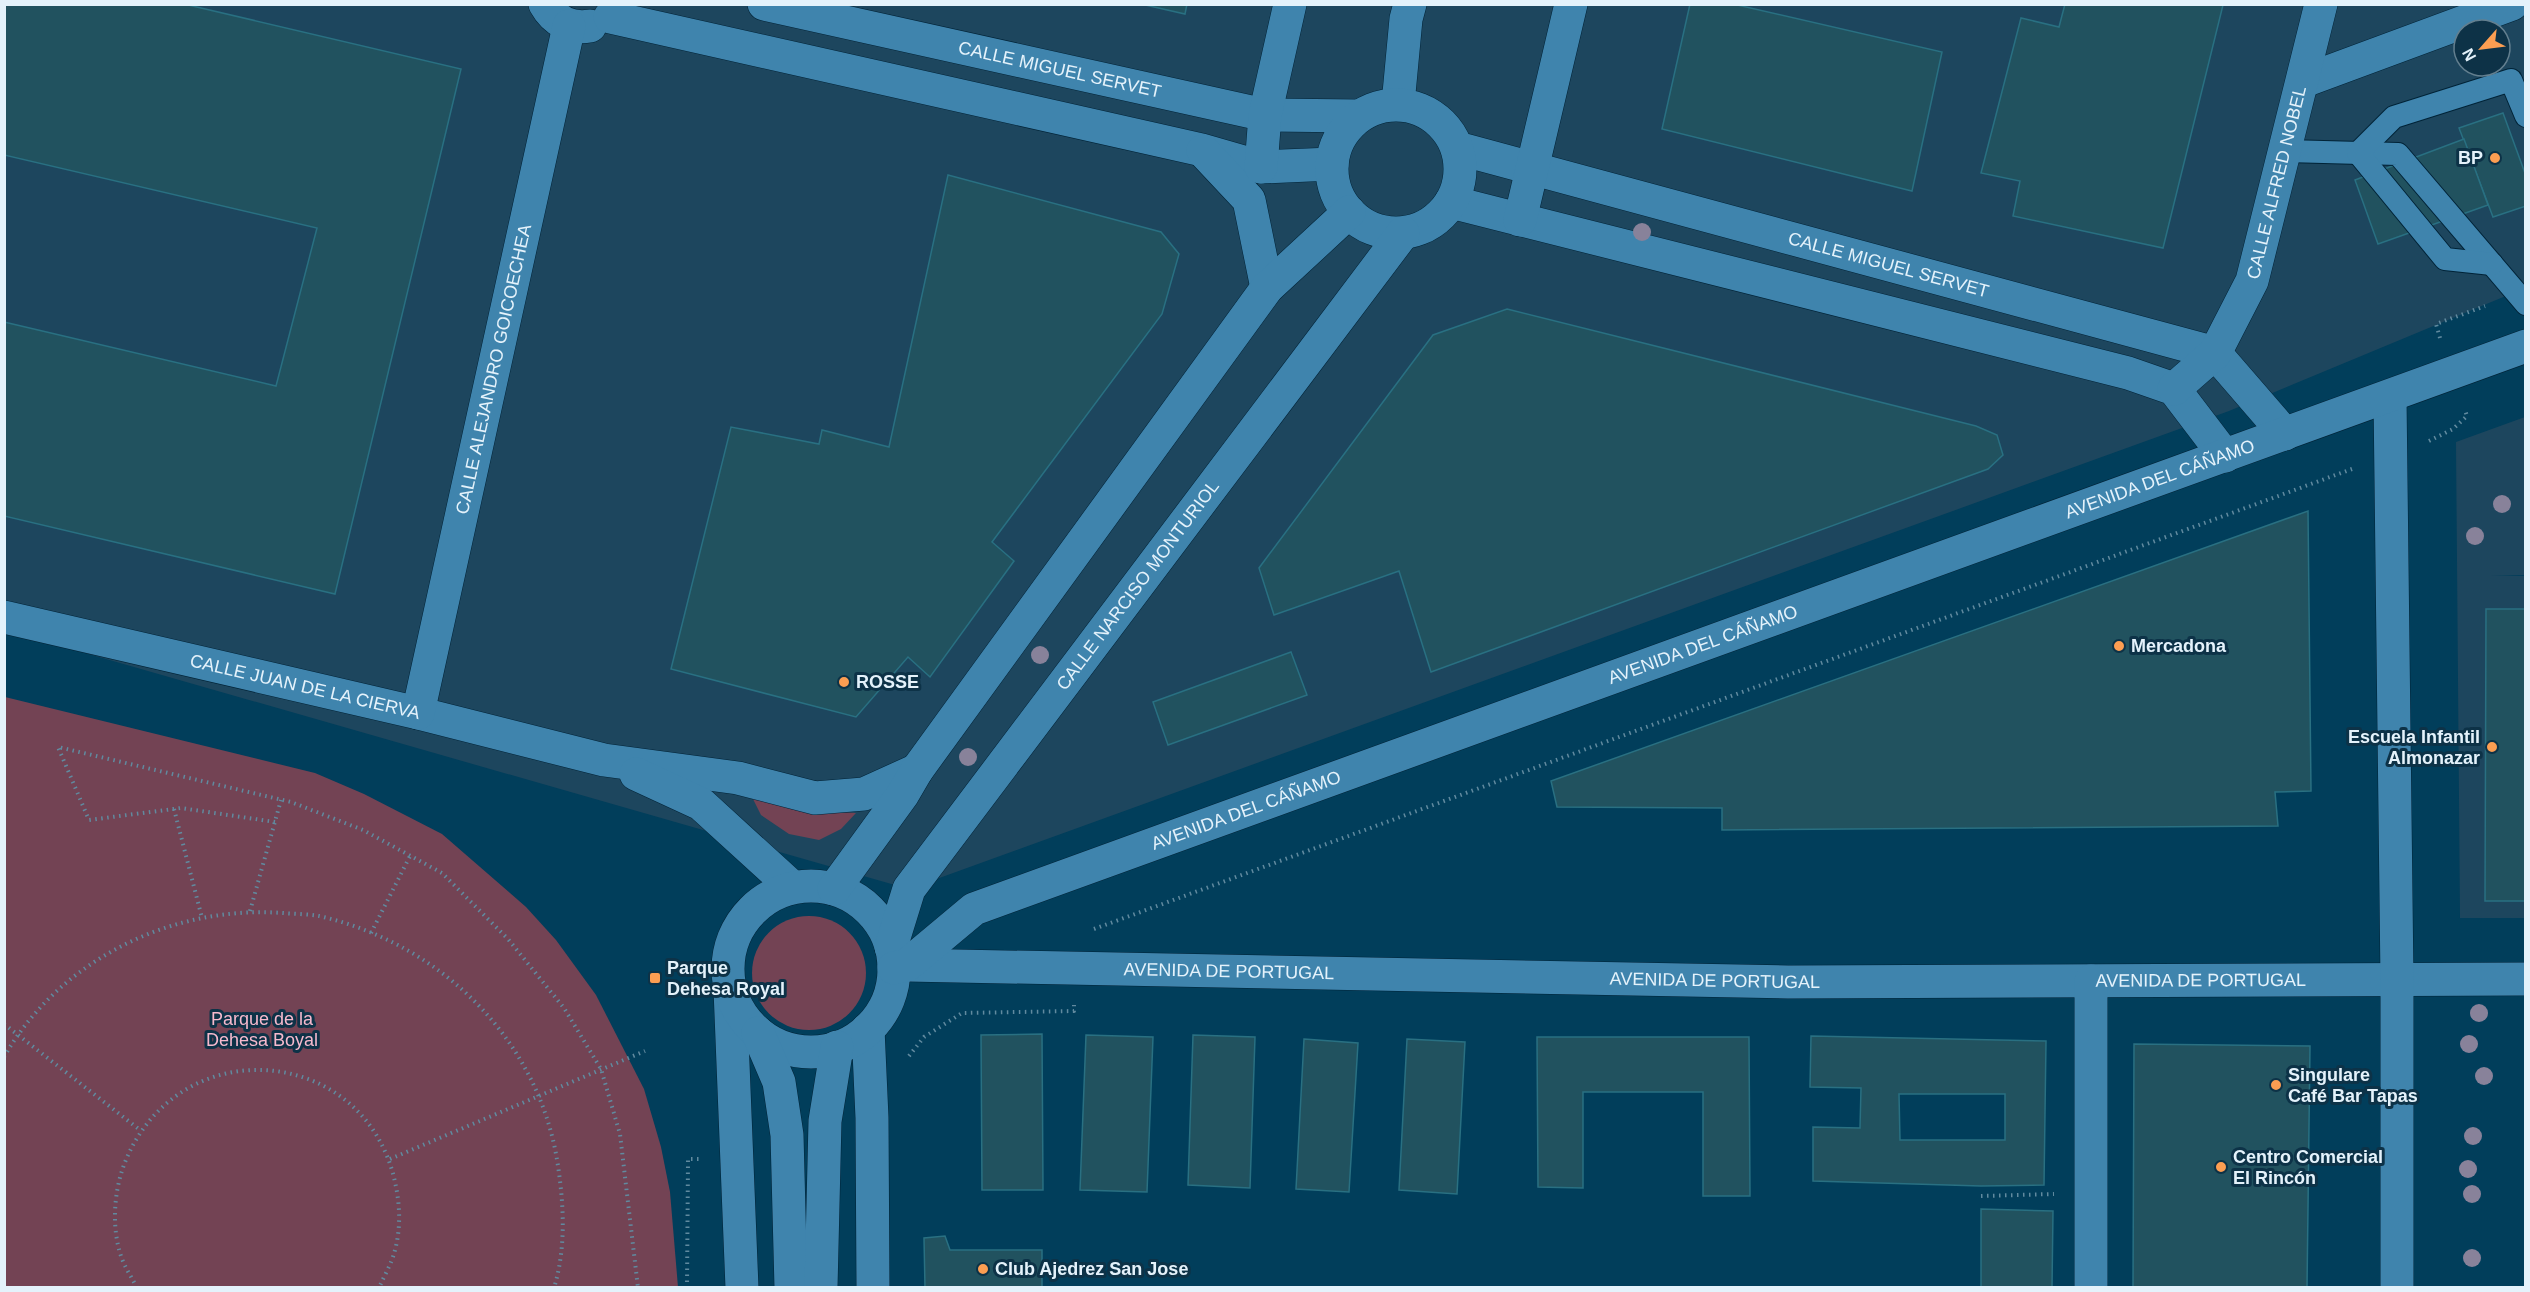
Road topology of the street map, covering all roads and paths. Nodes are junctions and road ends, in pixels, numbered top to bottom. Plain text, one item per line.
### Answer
1 (764, 4) edge
2 (1290, 4) edge
3 (1410, 4) edge
4 (1571, 4) edge
5 (2321, 4) edge
6 (2512, 4) edge
7 (550, 10) edge
8 (615, 11) edge
9 (2304, 81) junction
10 (1398, 104) junction
11 (1265, 115) junction
12 (1359, 116) junction
13 (2526, 117) edge
14 (1457, 148) junction
15 (1202, 150) junction
16 (2285, 151) junction
17 (2358, 153) junction
18 (1332, 164) junction
19 (1261, 167) junction
20 (1532, 170) junction
21 (1451, 202) junction
22 (1349, 212) junction
23 (1520, 219) junction
24 (1403, 233) junction
25 (2492, 264) junction
26 (1267, 288) junction
27 (2521, 299) edge
28 (2526, 346) edge
29 (2215, 353) junction
30 (2450, 374) junction
31 (2174, 388) junction
32 (2390, 397) junction
33 (2285, 434) junction
34 (2390, 454) junction
35 (2225, 456) junction
36 (4, 617) edge
37 (418, 713) junction
38 (604, 760) junction
39 (917, 770) junction
40 (281, 800) junction
41 (174, 809) junction
42 (275, 822) junction
43 (410, 856) junction
44 (792, 887) junction
45 (834, 889) junction
46 (250, 911) junction
47 (202, 918) junction
48 (371, 933) junction
49 (897, 960) junction
50 (1078, 968) junction
51 (2526, 979) edge
52 (2397, 980) junction
53 (2091, 981) junction
54 (730, 989) junction
55 (4, 1024) edge
56 (868, 1029) junction
57 (18, 1033) junction
58 (758, 1033) junction
59 (837, 1047) junction
60 (645, 1051) dead end
61 (4, 1057) edge
62 (906, 1060) dead end
63 (601, 1070) junction
64 (538, 1096) junction
65 (140, 1130) junction
66 (390, 1159) junction
67 (739, 1160) junction
68 (2091, 1193) junction
69 (1981, 1196) dead end
70 (137, 1287) edge
71 (379, 1287) edge
72 (554, 1287) edge
73 (638, 1287) edge
74 (687, 1287) edge
75 (742, 1287) edge
76 (791, 1287) edge
77 (821, 1287) edge
78 (873, 1287) edge
79 (2091, 1287) edge
80 (2397, 1287) edge

1 - 11 street, CALLE MIGUEL SERVET
2 - 11 street
3 - 10 street
4 - 20 street
5 - 9 street, CALLE ALFRED NOBEL
6 - 9 street
7 - 8 street
7 - 37 street, CALLE ALEJANDRO GOICOECHEA
8 - 15 street
9 - 16 street, CALLE ALFRED NOBEL
10 - 12 street
10 - 14 street
11 - 12 street, CALLE MIGUEL SERVET
11 - 19 street
12 - 18 street
13 - 17 lane
14 - 20 street, CALLE MIGUEL SERVET
14 - 21 street
15 - 19 street
15 - 26 street
16 - 17 lane
16 - 29 street, CALLE ALFRED NOBEL
17 - 25 lane
17 - 25 lane
18 - 19 street
18 - 22 street
20 - 23 street
20 - 29 street, CALLE MIGUEL SERVET
21 - 23 street
21 - 24 street
22 - 24 street
22 - 26 street
23 - 31 street
24 - 49 street, CALLE NARCISO MONTURIOL
25 - 27 lane
26 - 39 street
27 - 30 path
28 - 30 street, AVENIDA DEL CÁÑAMO
29 - 31 street
29 - 33 street
30 - 32 street, AVENIDA DEL CÁÑAMO
30 - 34 path
31 - 35 street
32 - 33 street, AVENIDA DEL CÁÑAMO
32 - 34 street
33 - 35 street, AVENIDA DEL CÁÑAMO
34 - 50 path
34 - 52 street
35 - 49 street, AVENIDA DEL CÁÑAMO
36 - 37 street, CALLE JUAN DE LA CIERVA
37 - 38 street, CALLE JUAN DE LA CIERVA
38 - 39 street
38 - 44 street
39 - 45 street
40 - 41 path
40 - 42 path
40 - 43 path
41 - 42 path
41 - 47 path
42 - 46 path
43 - 48 path
43 - 63 path
44 - 45 street
44 - 54 street
45 - 49 street
46 - 47 path
46 - 48 path
47 - 57 path
48 - 64 path
49 - 50 street, AVENIDA DE PORTUGAL
49 - 56 street
50 - 53 street, AVENIDA DE PORTUGAL
50 - 62 path
51 - 52 street, AVENIDA DE PORTUGAL
52 - 53 street, AVENIDA DE PORTUGAL
52 - 80 street
53 - 68 street
54 - 58 street
54 - 67 street
55 - 57 path
56 - 59 street
56 - 78 street
57 - 61 path
57 - 65 path
58 - 59 street
58 - 76 street
59 - 77 street
60 - 63 path
63 - 64 path
63 - 73 path
64 - 66 path
64 - 72 path
65 - 66 path
65 - 70 path
66 - 71 path
67 - 74 path
67 - 75 street
68 - 69 path
68 - 79 street

